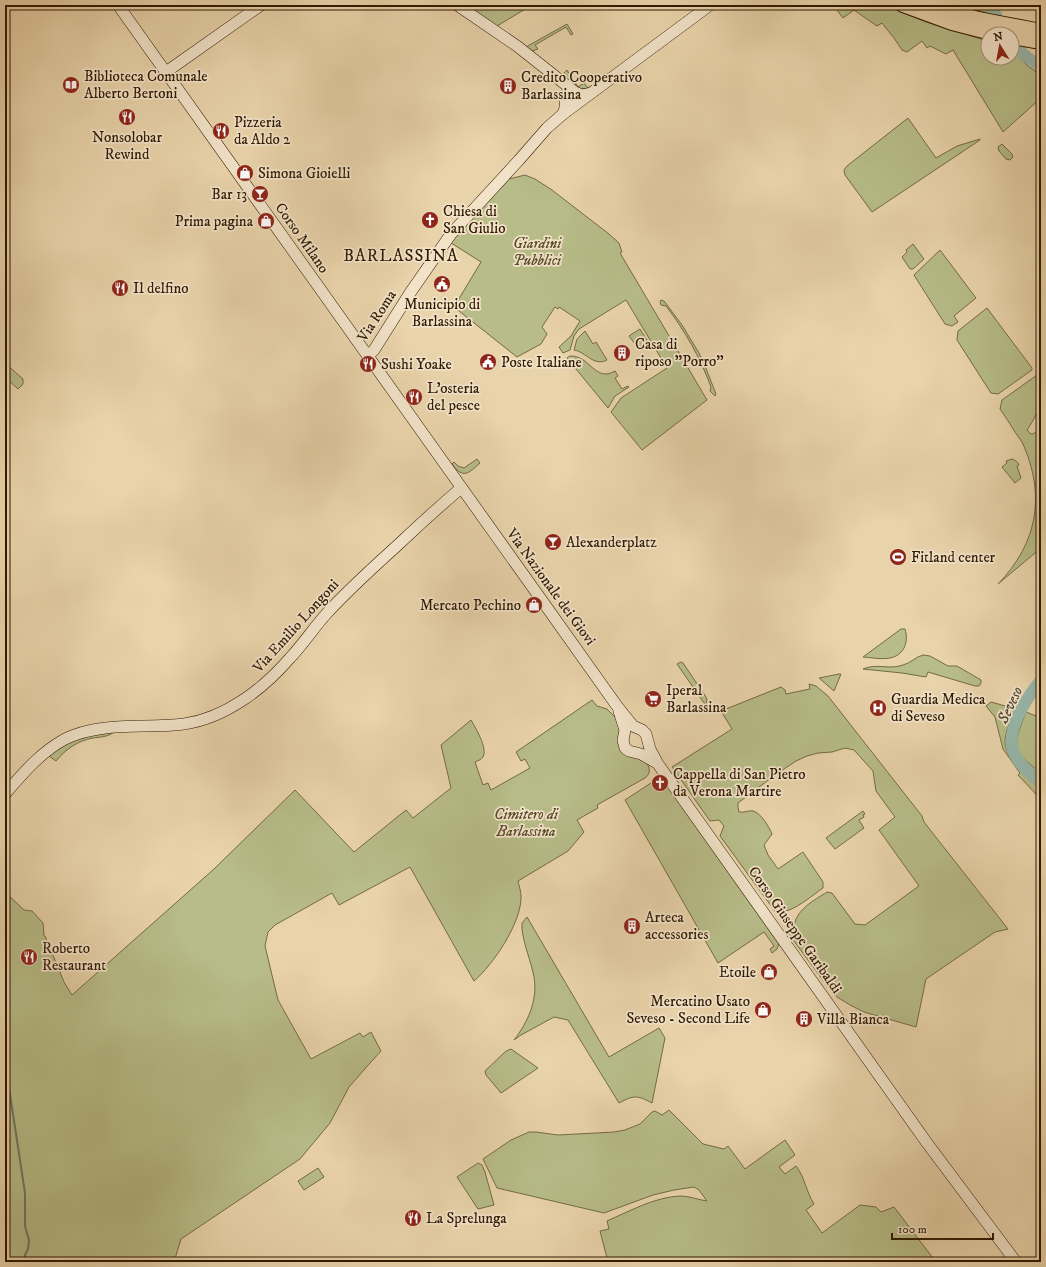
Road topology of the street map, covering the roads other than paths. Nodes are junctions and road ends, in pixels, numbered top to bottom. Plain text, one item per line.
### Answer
1 (118, 5) edge
2 (261, 5) edge
3 (457, 5) edge
4 (710, 5) edge
5 (903, 5) edge
6 (932, 5) edge
7 (980, 26) edge
8 (989, 26) edge
9 (1041, 32) edge
10 (1020, 34) edge
11 (1020, 36) edge
12 (1041, 42) edge
13 (166, 72) junction
14 (569, 92) junction
15 (591, 93) junction
16 (576, 103) junction
17 (563, 114) junction
18 (368, 356) junction
19 (461, 488) junction
20 (615, 704) junction
21 (640, 729) junction
22 (624, 735) junction
23 (648, 741) junction
24 (637, 753) junction
25 (660, 767) junction
26 (5, 794) edge
27 (1016, 1262) edge

1 - 13 main road, Corso Milano
2 - 13 main road
3 - 14 main road
4 - 15 main road, Via Roma
5 - 7 highway
6 - 8 highway
9 - 10 highway
11 - 12 highway
13 - 18 main road, Corso Milano
14 - 15 main road
14 - 16 main road
14 - 17 main road
15 - 16 main road, Via Roma
16 - 17 main road, Via Roma
17 - 18 main road, Via Roma
18 - 19 main road, Corso Milano
19 - 20 main road, Via Nazionale dei Giovi
19 - 26 main road, Via Emilio Longoni
20 - 21 main road, Via Nazionale dei Giovi
20 - 22 main road, Via Nazionale dei Giovi
21 - 22 main road
21 - 23 main road, Via Nazionale dei Giovi
22 - 24 main road, Via Nazionale dei Giovi
23 - 24 main road
23 - 25 main road, Via Nazionale dei Giovi
24 - 25 main road, Via Nazionale dei Giovi
25 - 27 main road, Corso Giuseppe Garibaldi

